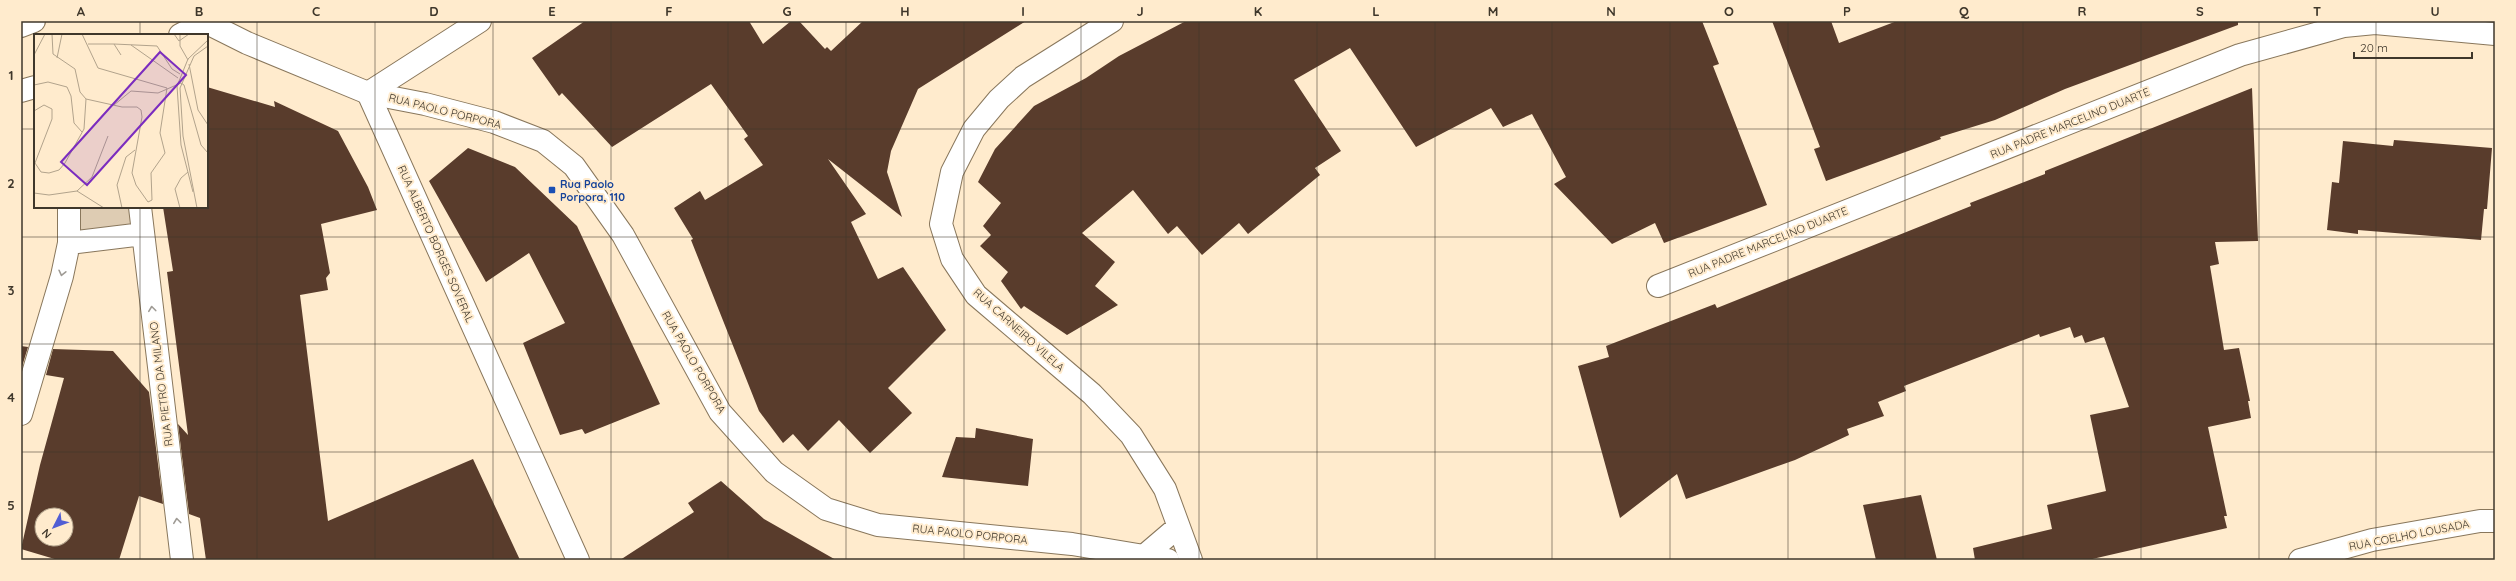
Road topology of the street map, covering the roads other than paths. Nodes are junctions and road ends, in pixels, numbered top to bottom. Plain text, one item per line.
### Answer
1 (34, 21) edge
2 (480, 21) edge
3 (1112, 21) edge
4 (205, 22) edge
5 (21, 26) edge
6 (182, 34) edge
7 (2495, 34) edge
8 (34, 87) edge
9 (21, 91) edge
10 (368, 93) junction
11 (69, 208) edge
12 (140, 208) edge
13 (143, 234) junction
14 (69, 243) junction
15 (1658, 286) dead end
16 (21, 414) edge
17 (2495, 521) edge
18 (1178, 527) junction
19 (1144, 556) junction
20 (182, 560) edge
21 (578, 560) edge
22 (1168, 560) edge
23 (1191, 560) edge
24 (2300, 560) edge

1 - 5 street
2 - 10 street
3 - 18 street, RUA CARNEIRO VILELA
4 - 6 street
4 - 10 street
7 - 15 street, RUA PADRE MARCELINO DUARTE
8 - 9 street
10 - 19 street, RUA PAOLO PORPORA
10 - 21 street, RUA ALBERTO BORGES SOVERAL
11 - 14 street
12 - 13 street, RUA PIETRO DA MILANO
13 - 14 street
20 -> 13 street, RUA PIETRO DA MILANO
14 -> 16 street
17 - 24 street, RUA COELHO LOUSADA
18 - 19 street
18 - 23 street, RUA CARNEIRO VILELA
19 - 22 street, RUA PAOLO PORPORA

